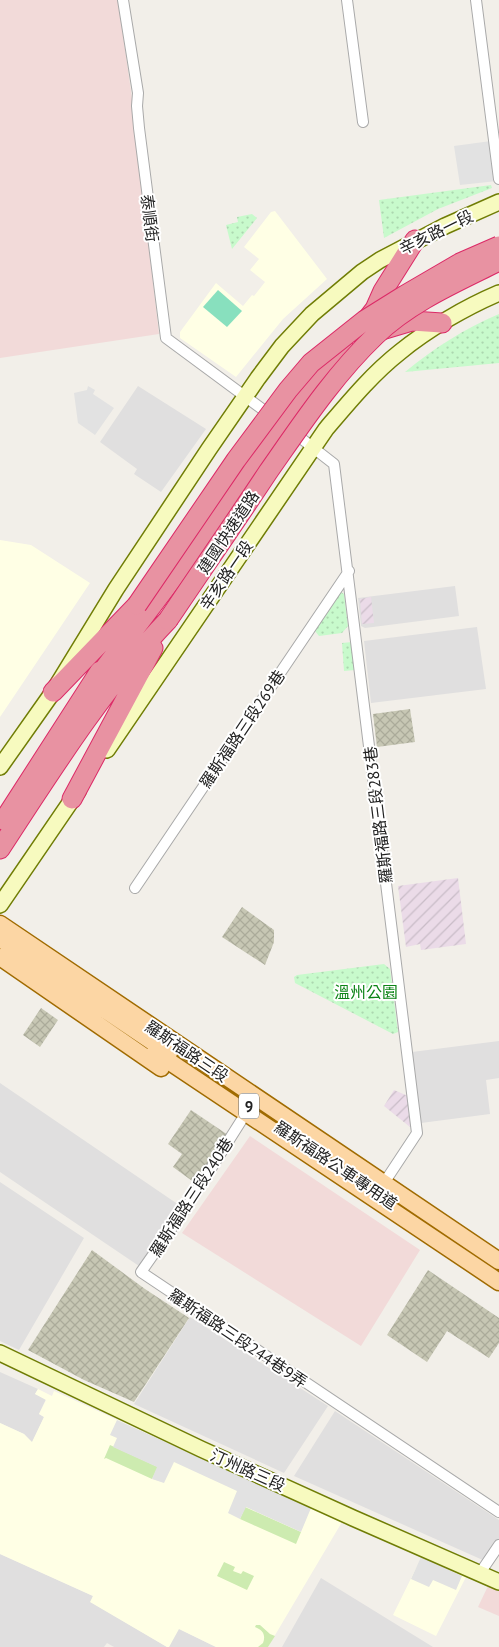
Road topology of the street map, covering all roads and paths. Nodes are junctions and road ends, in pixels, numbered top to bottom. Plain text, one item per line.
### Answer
1 (123, 0) edge
2 (347, 0) edge
3 (476, 0) edge
4 (363, 122) dead end
5 (499, 178) edge
6 (499, 202) edge
7 (499, 234) edge
8 (415, 240) junction
9 (499, 246) edge
10 (499, 261) edge
11 (499, 276) edge
12 (499, 293) edge
13 (442, 323) junction
14 (310, 363) junction
15 (245, 396) junction
16 (312, 410) junction
17 (281, 423) junction
18 (313, 447) junction
19 (188, 558) junction
20 (348, 570) junction
21 (137, 605) junction
22 (168, 620) junction
23 (95, 681) junction
24 (53, 692) junction
25 (96, 708) junction
26 (0, 767) edge
27 (72, 799) junction
28 (0, 826) edge
29 (0, 849) edge
30 (135, 888) dead end
31 (0, 905) edge
32 (0, 924) edge
33 (0, 938) edge
34 (0, 947) edge
35 (0, 957) edge
36 (241, 1121) junction
37 (384, 1183) junction
38 (499, 1261) edge
39 (141, 1272) joint
40 (499, 1274) edge
41 (499, 1282) edge
42 (499, 1290) edge
43 (0, 1353) edge
44 (499, 1512) edge
45 (499, 1544) edge
46 (480, 1573) junction
47 (499, 1582) edge

1 - 15 street, 泰順街
2 - 4 street
3 - 5 street
6 - 8 main road, 辛亥路一段
7 - 14 highway, bridge
8 - 15 main road, 辛亥路一段
8 - 17 highway
9 - 14 highway, 建國快速道路, bridge
10 - 16 highway, 建國快速道路, bridge
11 - 16 highway, bridge
12 - 13 main road, 辛亥路一段
13 - 17 highway
13 - 18 main road, 辛亥路一段
14 - 21 highway, 建國快速道路, bridge
15 - 17 street, 泰順街
15 - 24 main road, 辛亥路一段
16 - 22 highway, 建國快速道路, bridge
17 - 18 street, 羅斯福路三段283巷
17 - 19 highway
18 - 20 street, 羅斯福路三段283巷
18 - 27 main road, 辛亥路一段
19 - 23 highway
19 - 25 highway
20 - 30 street, 羅斯福路三段269巷
20 - 37 street, 羅斯福路三段283巷
21 - 23 highway, 建國快速道路
21 - 24 highway
22 - 25 highway, 建國快速道路
22 - 27 highway
23 - 28 highway, 建國快速道路
24 - 26 main road, 辛亥路一段
25 - 29 highway, 建國快速道路
27 - 31 main road, 辛亥路一段
32 - 37 main road, 羅斯福路三段 / 9
33 - 40 main road, 羅斯福路公車專用道 / 9
34 - 41 main road, 羅斯福路公車專用道 / 9
35 - 36 main road, 羅斯福路三段 / 9
36 - 39 street, 羅斯福路三段240巷
36 - 42 main road, 羅斯福路三段 / 9
37 - 38 main road, 羅斯福路三段 / 9
39 - 44 street, 羅斯福路三段244巷9弄
43 - 46 main road, 汀州路三段
45 - 46 street
46 - 47 main road, 汀州路三段

